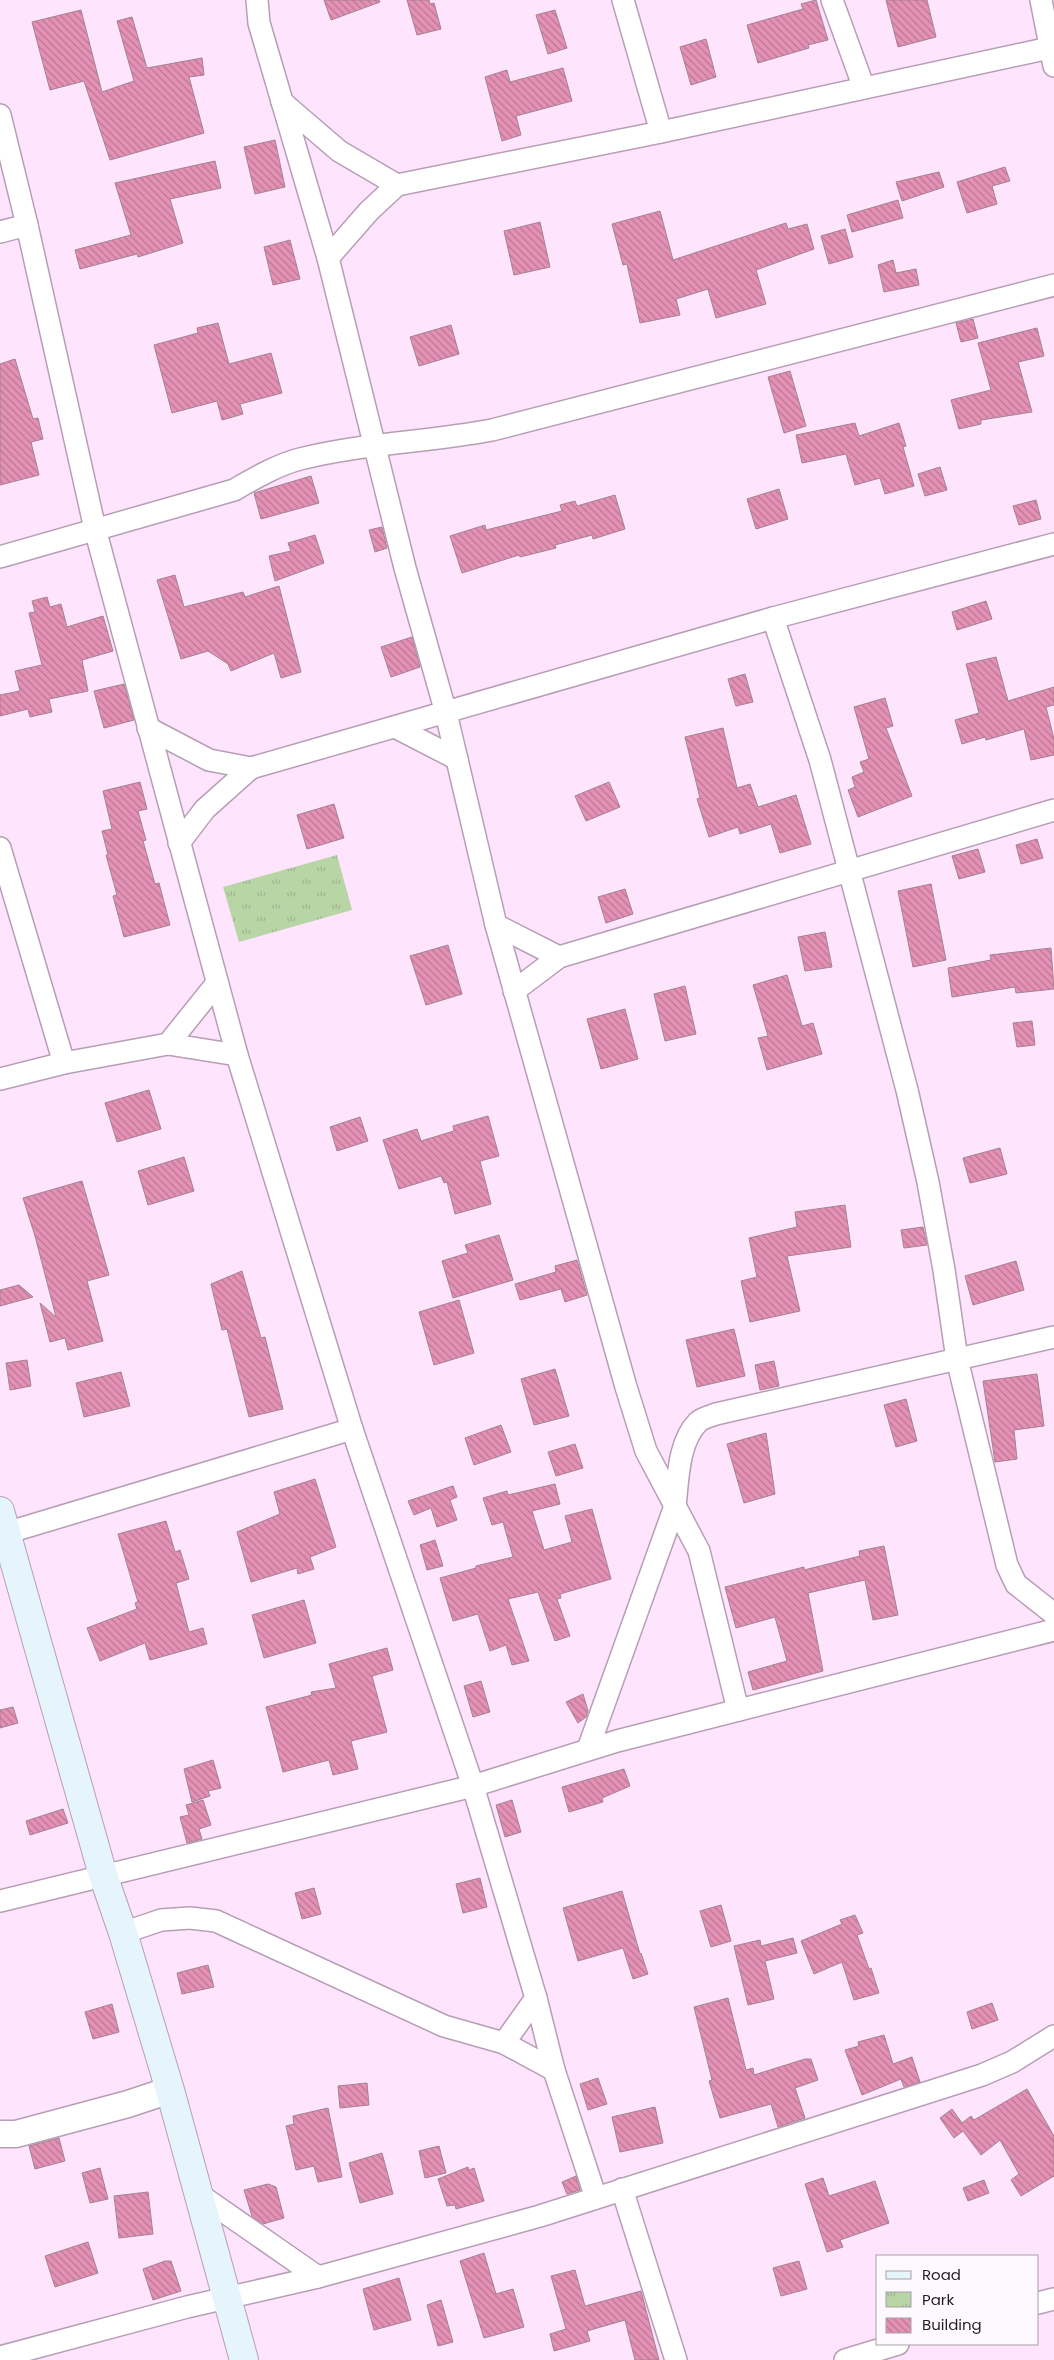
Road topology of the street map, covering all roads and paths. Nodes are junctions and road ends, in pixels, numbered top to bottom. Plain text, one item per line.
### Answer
1 (257, 0) edge
2 (623, 0) edge
3 (832, 0) edge
4 (1041, 0) edge
5 (1053, 54) edge
6 (864, 88) junction
7 (281, 101) junction
8 (0, 115) edge
9 (661, 132) junction
10 (397, 185) junction
11 (27, 225) junction
12 (0, 232) edge
13 (328, 258) junction
14 (1054, 285) edge
15 (375, 446) junction
16 (95, 529) junction
17 (1054, 544) edge
18 (0, 557) edge
19 (773, 618) junction
20 (446, 713) junction
21 (395, 727) junction
22 (148, 728) junction
23 (457, 760) junction
24 (251, 768) junction
25 (1054, 810) edge
26 (179, 843) junction
27 (0, 848) edge
28 (848, 873) junction
29 (496, 925) junction
30 (559, 957) junction
31 (218, 983) junction
32 (514, 991) junction
33 (168, 1044) junction
34 (237, 1056) junction
35 (64, 1063) junction
36 (0, 1079) edge
37 (1054, 1337) edge
38 (957, 1359) junction
39 (352, 1429) junction
40 (675, 1506) junction
41 (5, 1541) edge
42 (1054, 1614) edge
43 (1054, 1630) edge
44 (738, 1710) junction
45 (588, 1749) junction
46 (473, 1786) junction
47 (103, 1875) junction
48 (0, 1901) edge
49 (123, 1933) junction
50 (536, 1998) junction
51 (1054, 2036) edge
52 (504, 2042) junction
53 (554, 2070) junction
54 (170, 2090) junction
55 (0, 2134) edge
56 (622, 2189) junction
57 (197, 2193) junction
58 (596, 2198) junction
59 (318, 2277) junction
60 (228, 2298) junction
61 (1054, 2299) edge
62 (1039, 2304) edge
63 (895, 2345) edge
64 (0, 2356) edge
65 (244, 2360) edge
66 (676, 2360) edge
67 (845, 2360) edge

1 - 7 street
2 - 9 street
3 - 6 street
4 - 5 street
5 - 6 street
6 - 9 street
7 - 10 street
7 - 13 street
8 - 11 street
9 - 10 street
10 - 13 street
11 - 12 street
11 - 16 street
13 - 15 street
14 - 15 street
15 - 16 street
15 - 20 street
16 - 18 street
16 - 22 street
17 - 19 street
19 - 20 street
19 - 28 street
20 - 21 street
20 - 23 street
21 - 23 street
21 - 24 street
22 - 24 street
22 - 26 street
23 - 29 street
24 - 26 street
25 - 28 street
26 - 31 street
27 - 35 street
28 - 30 street
28 - 38 street
29 - 30 street
29 - 32 street
30 - 32 street
31 - 33 street
31 - 34 street
32 - 40 street
33 - 34 street
33 - 35 street
34 - 39 street
35 - 36 street
37 - 38 street
38 - 40 street
38 - 42 street
39 - 41 street
39 - 46 street
40 - 44 street
40 - 45 street
41 - 47 main road
43 - 44 street
44 - 45 street
45 - 46 street
46 - 47 street
46 - 50 street
47 - 48 street
47 - 49 main road
49 - 52 street
49 - 54 main road
50 - 52 street
50 - 53 street
51 - 56 street
52 - 53 street
53 - 58 street
54 - 55 street
54 - 57 main road
56 - 58 street
56 - 66 street
57 - 59 street
57 - 60 main road
58 - 59 street
59 - 60 street
60 - 64 street
60 - 65 main road
61 - 62 street
63 - 67 street

